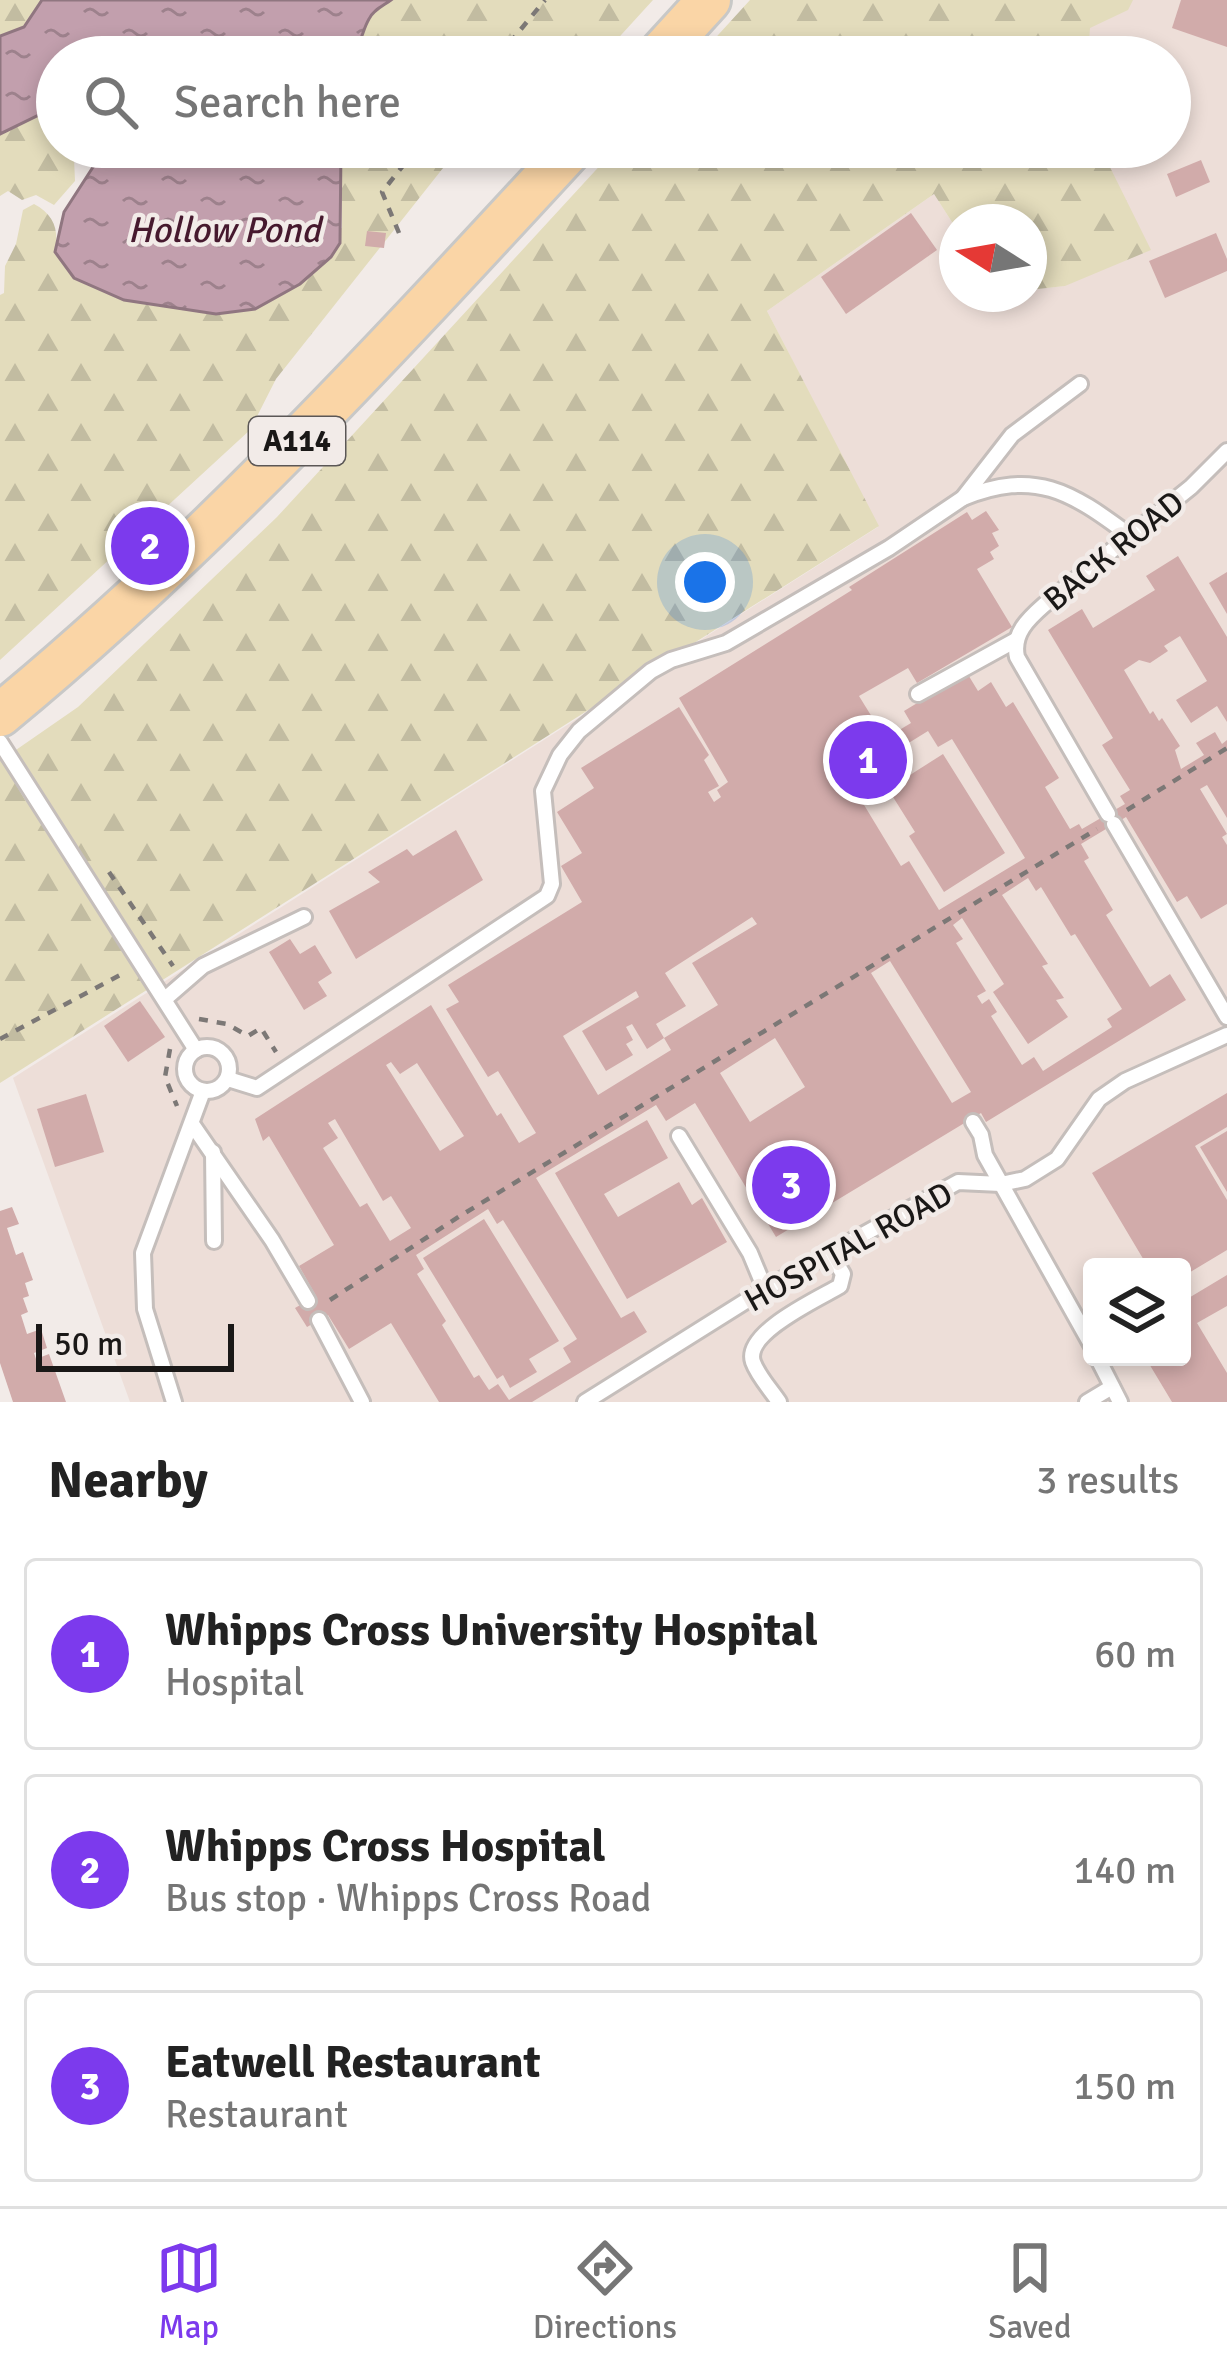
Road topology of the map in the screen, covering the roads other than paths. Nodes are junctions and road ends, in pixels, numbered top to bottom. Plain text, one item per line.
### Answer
1 (710, 0) edge
2 (677, 36) edge
3 (553, 168) edge
4 (1079, 384) dead end
5 (1227, 451) edge
6 (963, 498) junction
7 (1129, 535) junction
8 (1016, 640) junction
9 (918, 694) dead end
10 (0, 715) edge
11 (0, 742) edge
12 (304, 917) dead end
13 (164, 999) junction
14 (1227, 1017) edge
15 (1227, 1035) edge
16 (196, 1050) junction
17 (228, 1078) junction
18 (203, 1091) junction
19 (973, 1123) dead end
20 (193, 1124) junction
21 (679, 1136) dead end
22 (213, 1152) junction
23 (1001, 1184) junction
24 (214, 1240) dead end
25 (830, 1252) junction
26 (765, 1289) junction
27 (308, 1301) dead end
28 (319, 1320) dead end
29 (1083, 1330) edge
30 (1102, 1366) edge
31 (1112, 1387) junction
32 (175, 1402) edge
33 (362, 1402) edge
34 (585, 1402) edge
35 (779, 1402) edge
36 (1087, 1402) edge
37 (1120, 1402) edge

1 - 2 main road
3 - 10 main road, A114
4 - 6 lane
5 - 7 lane, BACK ROAD
6 - 7 lane
6 - 17 lane
7 - 8 lane, BACK ROAD
8 - 9 lane
8 - 14 lane, BACK ROAD
11 - 13 lane
12 - 13 lane
13 - 16 lane
15 - 23 lane, HOSPITAL ROAD
16 - 17 lane
16 - 18 lane
17 - 18 lane
18 - 20 lane
19 - 23 lane
20 - 22 lane
20 - 32 lane
21 - 26 lane
22 - 24 lane
22 - 27 lane
23 - 25 lane, HOSPITAL ROAD
23 - 29 lane
25 - 26 lane, HOSPITAL ROAD
25 - 35 lane
26 - 34 lane, HOSPITAL ROAD
28 - 33 lane
30 - 31 lane
31 - 36 lane
31 - 37 lane

